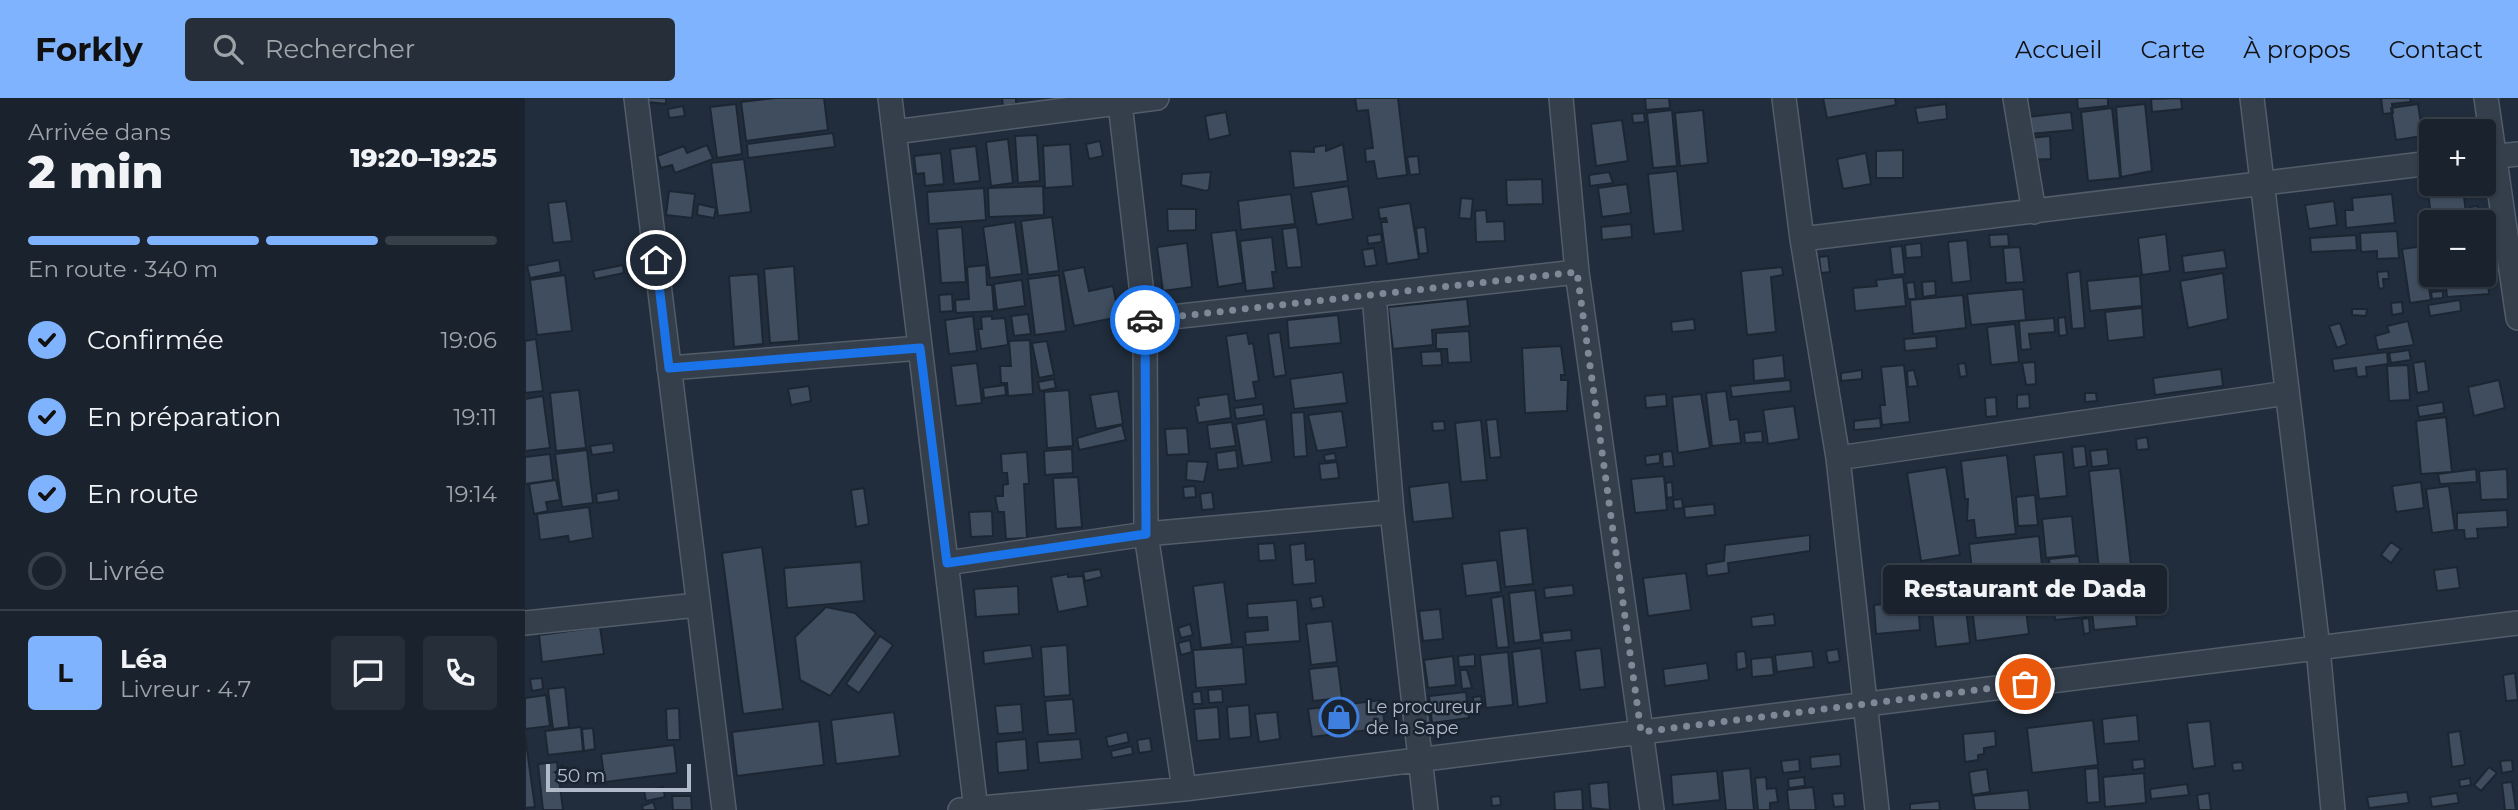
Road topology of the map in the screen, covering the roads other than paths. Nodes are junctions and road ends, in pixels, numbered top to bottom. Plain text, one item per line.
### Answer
1 (636, 98) edge
2 (890, 98) edge
3 (1157, 98) edge
4 (1561, 98) edge
5 (1784, 98) edge
6 (2015, 98) edge
7 (2252, 98) edge
8 (2486, 98) edge
9 (1121, 103) junction
10 (2487, 119) edge
11 (894, 132) junction
12 (2518, 153) edge
13 (2496, 157) edge
14 (2419, 164) edge
15 (2265, 185) junction
16 (2495, 196) edge
17 (2034, 212) junction
18 (1802, 239) junction
19 (1577, 272) junction
20 (1374, 294) junction
21 (2518, 317) edge
22 (1145, 320) junction
23 (920, 348) junction
24 (669, 368) junction
25 (2287, 393) junction
26 (1838, 458) junction
27 (1392, 512) junction
28 (1146, 534) junction
29 (947, 563) junction
30 (697, 605) junction
31 (525, 623) edge
32 (2518, 623) edge
33 (2318, 648) junction
34 (1864, 704) junction
35 (1641, 732) junction
36 (1420, 759) junction
37 (1184, 789) junction
38 (971, 809) edge
39 (724, 810) edge
40 (1426, 810) edge
41 (1652, 810) edge
42 (1877, 810) edge
43 (2333, 810) edge

1 - 24 street
2 - 11 street
3 - 9 street
4 - 19 street
5 - 18 street
6 - 17 street
7 - 15 street
8 - 10 street
9 - 11 street
9 - 22 street
11 - 23 street
12 - 13 street
14 - 15 street
15 - 17 street
15 - 25 street
16 - 21 street
17 - 18 street
18 - 26 street
19 - 20 street
19 - 35 street
20 - 22 street
20 - 27 street
22 - 28 street
23 - 24 street
23 - 29 street
24 - 30 street
25 - 26 street
25 - 33 street
26 - 34 street
27 - 28 street
27 - 36 street
28 - 29 street
28 - 37 street
29 - 38 street
30 - 31 street
30 - 39 street
32 - 33 street
33 - 34 street
33 - 43 street
34 - 35 street
34 - 42 street
35 - 36 street
35 - 41 street
36 - 37 street
36 - 40 street
37 - 38 street

